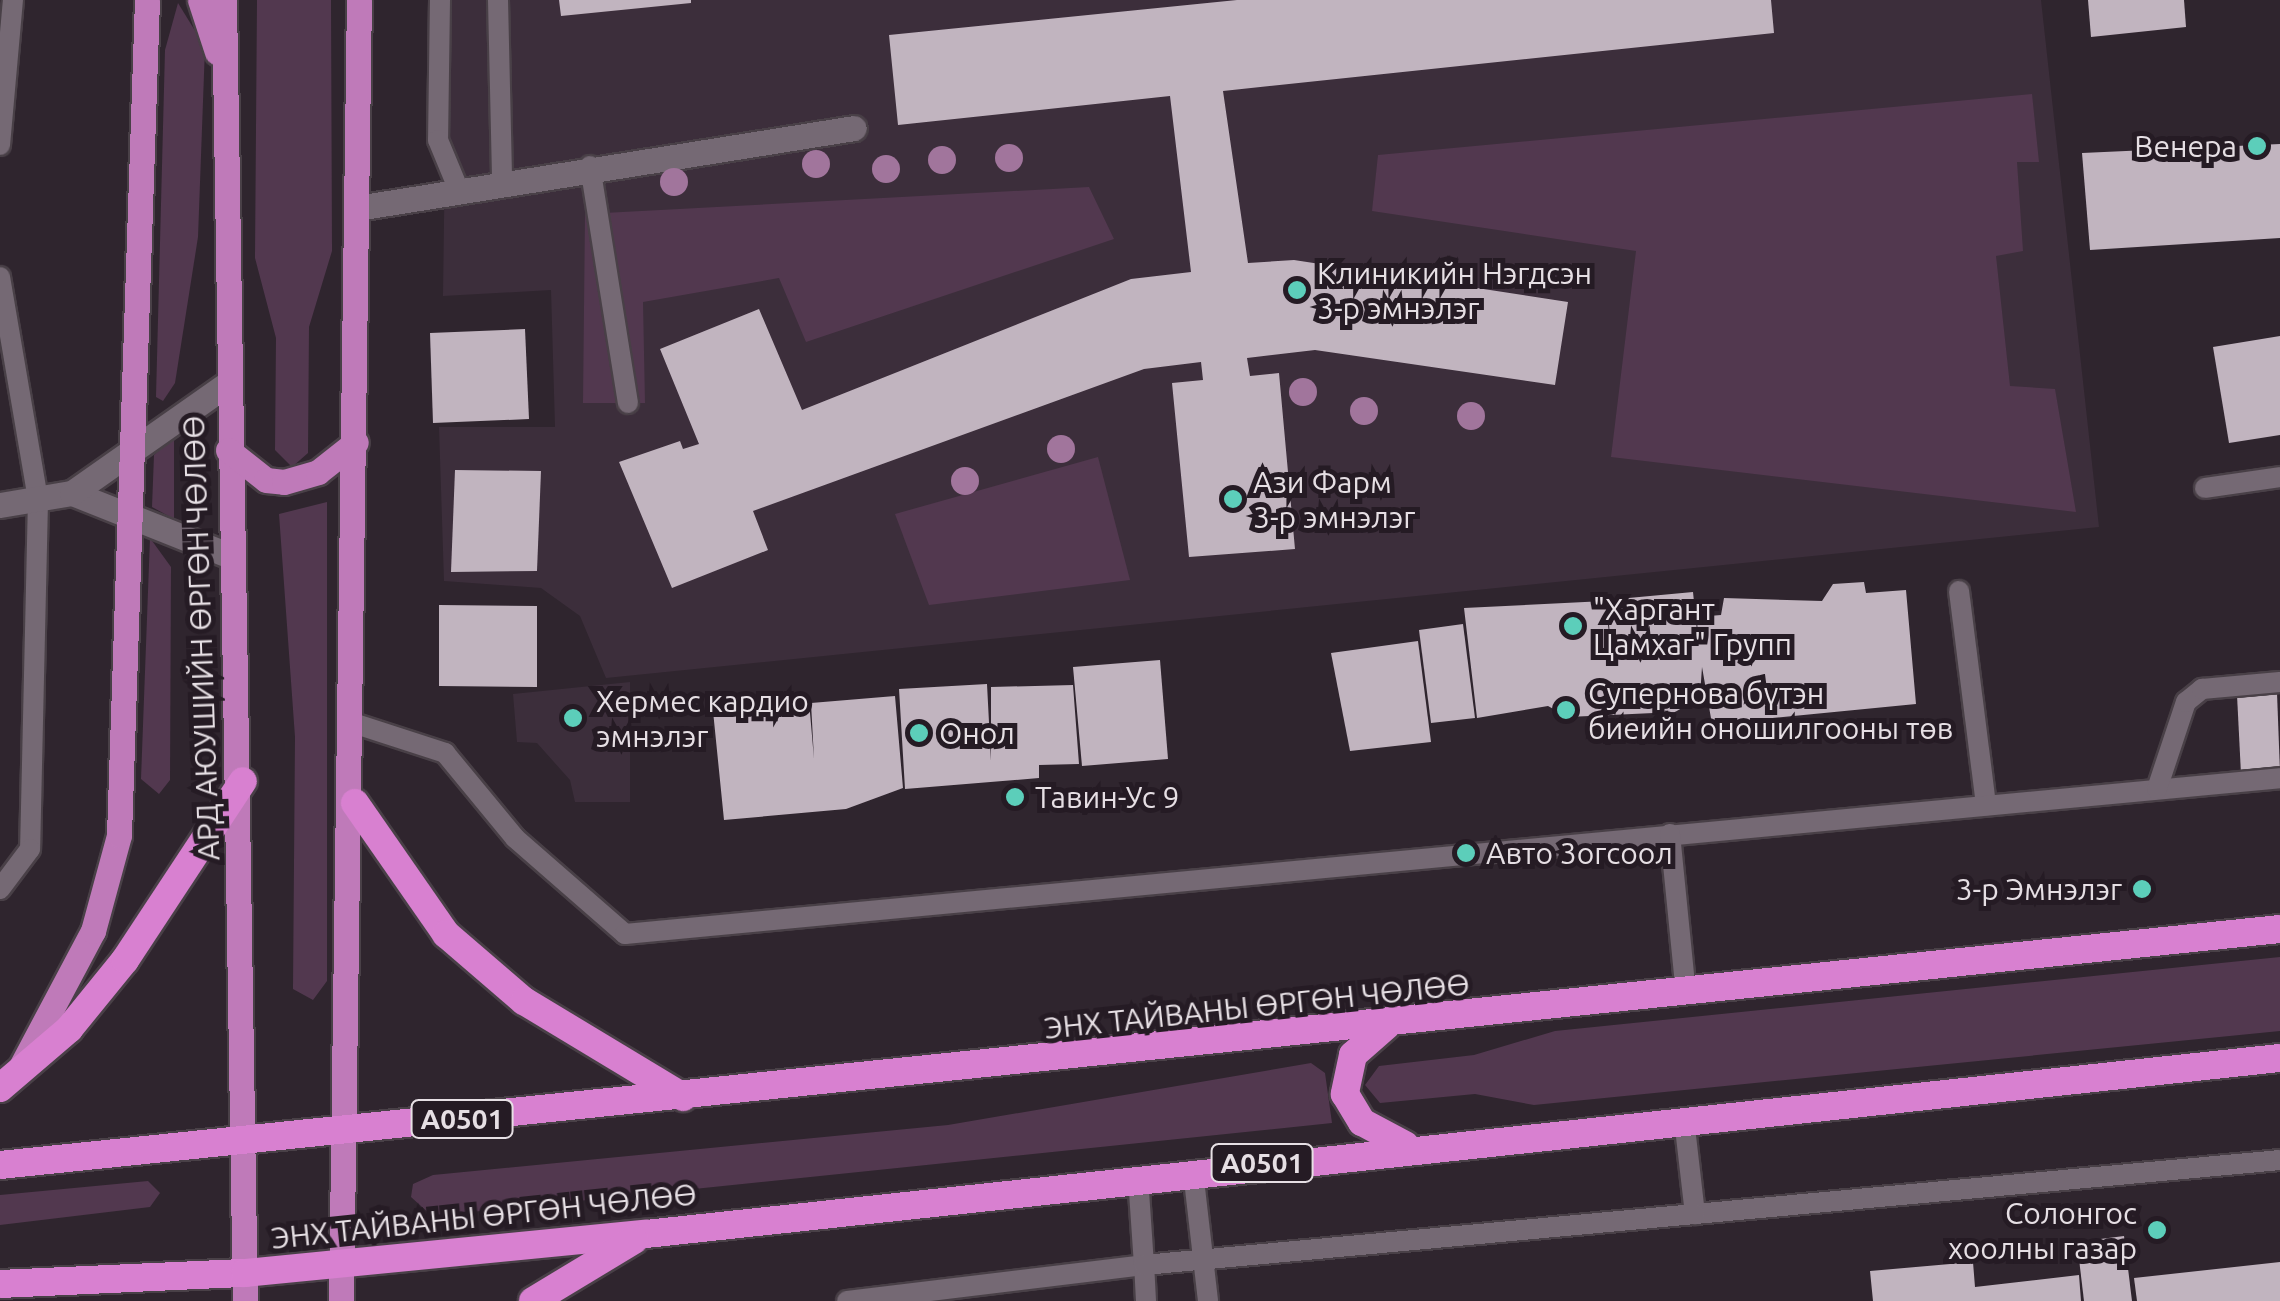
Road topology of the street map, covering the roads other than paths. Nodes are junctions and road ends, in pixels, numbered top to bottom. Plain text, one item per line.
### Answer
1 (12, 0) edge
2 (147, 0) edge
3 (200, 0) edge
4 (224, 0) edge
5 (359, 0) edge
6 (440, 0) edge
7 (498, 0) edge
8 (223, 70) junction
9 (854, 128) dead end
10 (0, 145) edge
11 (590, 166) junction
12 (502, 182) junction
13 (460, 192) junction
14 (357, 208) junction
15 (0, 278) edge
16 (224, 386) junction
17 (628, 403) dead end
18 (356, 442) junction
19 (132, 450) junction
20 (228, 450) junction
21 (2280, 478) edge
22 (2205, 488) dead end
23 (72, 493) junction
24 (38, 500) junction
25 (0, 505) edge
26 (130, 517) junction
27 (233, 557) junction
28 (1959, 591) dead end
29 (2280, 682) edge
30 (356, 724) junction
31 (2280, 778) edge
32 (243, 781) junction
33 (2157, 789) junction
34 (355, 803) junction
35 (1986, 805) junction
36 (1670, 834) junction
37 (0, 889) edge
38 (2280, 929) edge
39 (1686, 992) junction
40 (1388, 1026) junction
41 (2280, 1058) edge
42 (8, 1082) edge
43 (683, 1097) junction
44 (1684, 1119) junction
45 (344, 1131) junction
46 (240, 1136) junction
47 (1408, 1147) junction
48 (2280, 1160) edge
49 (0, 1165) edge
50 (1193, 1172) junction
51 (1138, 1178) junction
52 (1694, 1214) junction
53 (646, 1234) junction
54 (343, 1262) junction
55 (1204, 1263) junction
56 (1144, 1265) junction
57 (0, 1284) edge
58 (245, 1287) edge
59 (342, 1301) edge
60 (533, 1301) edge
61 (846, 1301) edge
62 (1146, 1301) edge
63 (1208, 1301) edge

1 - 10 lane
2 - 19 main road
3 - 8 main road
4 - 8 main road, АРД АЮУШИЙН ӨРГӨН ЧӨЛӨӨ
5 - 14 main road
6 - 13 lane
7 - 12 lane
8 - 16 main road, АРД АЮУШИЙН ӨРГӨН ЧӨЛӨӨ
9 - 11 street
11 - 12 street
11 - 17 lane
12 - 13 street
13 - 14 street
14 - 18 main road
15 - 24 lane
16 - 19 street
16 - 20 main road, АРД АЮУШИЙН ӨРГӨН ЧӨЛӨӨ
18 - 20 main road
18 - 30 main road
19 - 23 street
19 - 26 main road
20 - 27 main road, АРД АЮУШИЙН ӨРГӨН ЧӨЛӨӨ
21 - 22 lane
23 - 24 street
23 - 26 street
24 - 25 street
24 - 37 lane
26 - 27 street
26 - 42 main road
27 - 32 main road, АРД АЮУШИЙН ӨРГӨН ЧӨЛӨӨ
28 - 35 lane
29 - 33 lane
30 - 34 main road
30 - 36 lane
31 - 33 lane
32 - 42 highway
32 - 46 main road, АРД АЮУШИЙН ӨРГӨН ЧӨЛӨӨ
33 - 35 lane
34 - 43 highway
34 - 45 main road
35 - 36 lane
36 - 39 lane
38 - 39 highway, ЭНХ ТАЙВАНЫ ӨРГӨН ЧӨЛӨӨ / A0501
39 - 40 highway, ЭНХ ТАЙВАНЫ ӨРГӨН ЧӨЛӨӨ / A0501
40 - 43 highway, ЭНХ ТАЙВАНЫ ӨРГӨН ЧӨЛӨӨ / A0501
40 - 47 highway
41 - 44 highway, ЭНХ ТАЙВАНЫ ӨРГӨН ЧӨЛӨӨ / A0501
43 - 45 highway, ЭНХ ТАЙВАНЫ ӨРГӨН ЧӨЛӨӨ / A0501
44 - 47 highway, ЭНХ ТАЙВАНЫ ӨРГӨН ЧӨЛӨӨ / A0501
44 - 52 lane
45 - 46 highway, ЭНХ ТАЙВАНЫ ӨРГӨН ЧӨЛӨӨ / A0501
45 - 54 main road
46 - 49 highway, ЭНХ ТАЙВАНЫ ӨРГӨН ЧӨЛӨӨ
46 - 58 main road, АРД АЮУШИЙН ӨРГӨН ЧӨЛӨӨ
47 - 50 highway, ЭНХ ТАЙВАНЫ ӨРГӨН ЧӨЛӨӨ / A0501
48 - 52 lane
50 - 51 highway, ЭНХ ТАЙВАНЫ ӨРГӨН ЧӨЛӨӨ / A0501
50 - 55 lane
51 - 53 highway, ЭНХ ТАЙВАНЫ ӨРГӨН ЧӨЛӨӨ / A0501
51 - 56 lane
52 - 55 lane
53 - 54 highway, ЭНХ ТАЙВАНЫ ӨРГӨН ЧӨЛӨӨ / A0501
53 - 60 highway
54 - 58 highway, ЭНХ ТАЙВАНЫ ӨРГӨН ЧӨЛӨӨ / A0501
54 - 59 main road
55 - 56 lane
55 - 63 lane
56 - 61 lane
56 - 62 lane
57 - 58 highway, ЭНХ ТАЙВАНЫ ӨРГӨН ЧӨЛӨӨ

